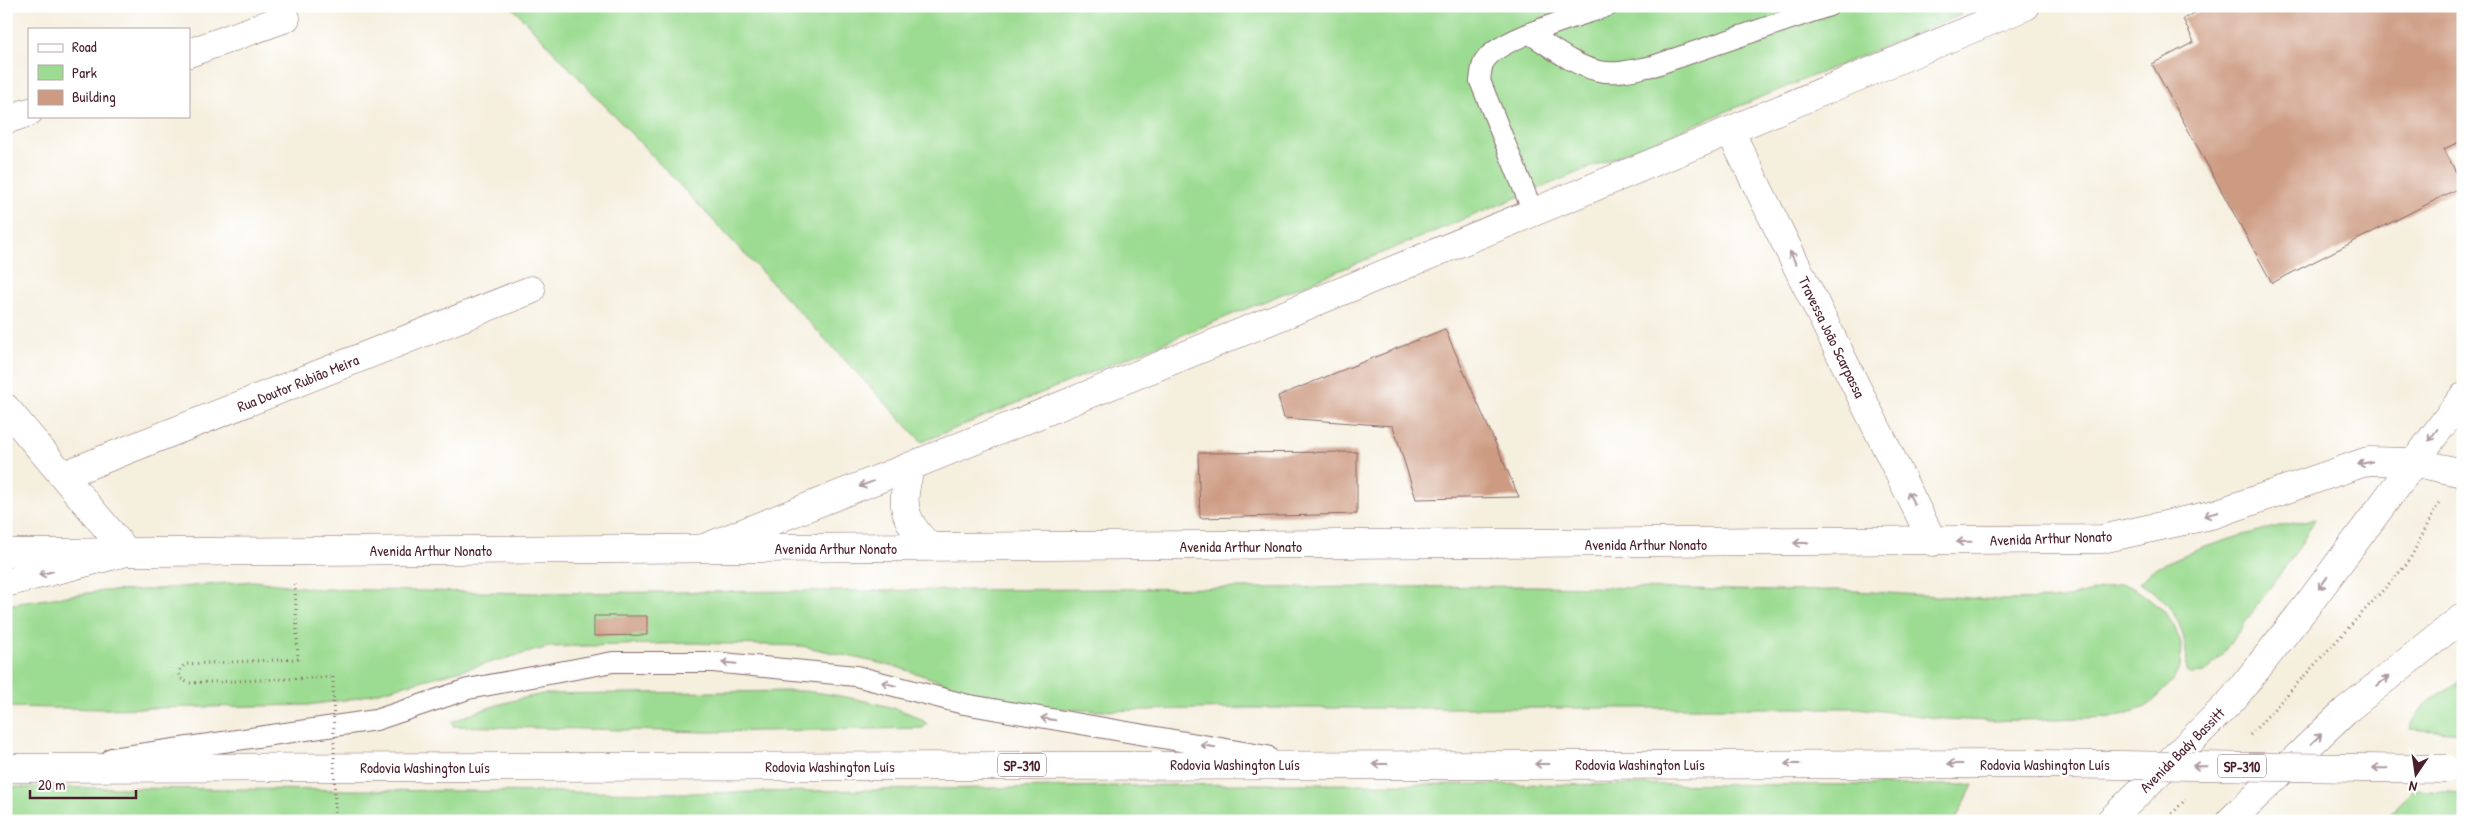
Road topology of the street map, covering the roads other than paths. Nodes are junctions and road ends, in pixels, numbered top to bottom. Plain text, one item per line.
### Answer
1 (1608, 6) edge
2 (1829, 6) edge
3 (2026, 6) edge
4 (286, 18) dead end
5 (1530, 34) junction
6 (190, 53) edge
7 (28, 112) edge
8 (6, 120) edge
9 (1730, 131) junction
10 (1533, 212) junction
11 (531, 290) dead end
12 (2463, 397) edge
13 (6, 408) edge
14 (2413, 462) junction
15 (911, 467) junction
16 (2461, 472) edge
17 (64, 475) junction
18 (1933, 542) junction
19 (930, 547) junction
20 (700, 549) junction
21 (127, 552) junction
22 (6, 553) edge
23 (6, 583) edge
24 (2463, 617) edge
25 (1308, 764) junction
26 (6, 768) edge
27 (38, 768) junction
28 (2454, 769) edge
29 (2110, 821) edge
30 (2230, 821) edge

1 - 5 lane
2 - 5 lane
3 - 9 main road
4 - 6 main road
5 - 10 lane
7 - 8 main road
9 - 10 main road
18 -> 9 main road, Travessa João Scarpassa
10 - 15 main road
11 - 17 main road, Rua Doutor Rubião Meira
12 -> 14 main road, Avenida Bady Bassitt
13 - 17 main road
14 - 16 main road, Avenida Arthur Nonato
14 -> 18 main road, Avenida Arthur Nonato
14 -> 29 main road, Avenida Bady Bassitt
15 - 19 main road
15 -> 20 main road
17 - 21 main road
18 -> 19 main road, Avenida Arthur Nonato
19 - 20 main road, Avenida Arthur Nonato
20 - 21 main road, Avenida Arthur Nonato
21 - 22 main road, Avenida Arthur Nonato
21 -> 23 main road
30 -> 24 main road
25 - 27 main road, Rodovia Washington Luís / SP-310
25 -> 27 lane
28 -> 25 main road, Rodovia Washington Luís / SP-310, bridge
26 - 27 main road, Rodovia Washington Luís / SP-310

